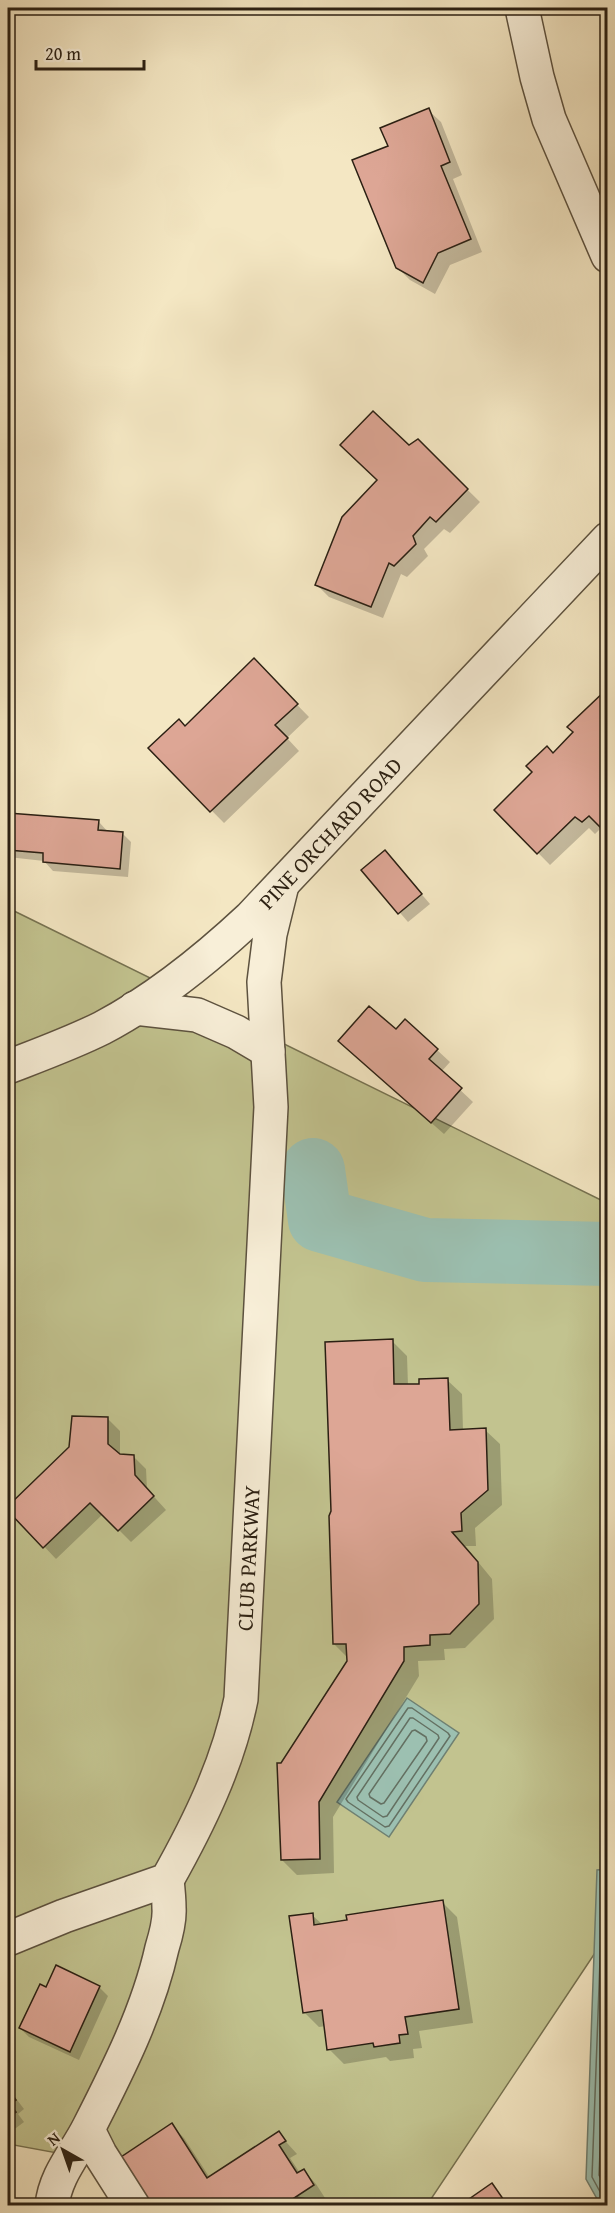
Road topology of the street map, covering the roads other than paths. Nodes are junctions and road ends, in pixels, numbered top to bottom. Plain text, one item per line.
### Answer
1 (522, 8) edge
2 (601, 220) edge
3 (608, 256) edge
4 (608, 539) edge
5 (282, 885) junction
6 (135, 1008) junction
7 (268, 1051) junction
8 (8, 1067) edge
9 (167, 1880) junction
10 (8, 1940) edge
11 (88, 2130) junction
12 (52, 2205) edge
13 (133, 2205) edge

1 - 2 street
2 - 3 street
4 - 5 street, PINE ORCHARD ROAD
5 - 6 street, PINE ORCHARD ROAD
5 - 7 street, CLUB PARKWAY
6 - 7 street
6 - 8 street, PINE ORCHARD ROAD
7 - 9 street, CLUB PARKWAY
9 - 10 street
9 - 11 street
11 - 12 street
11 - 13 street

